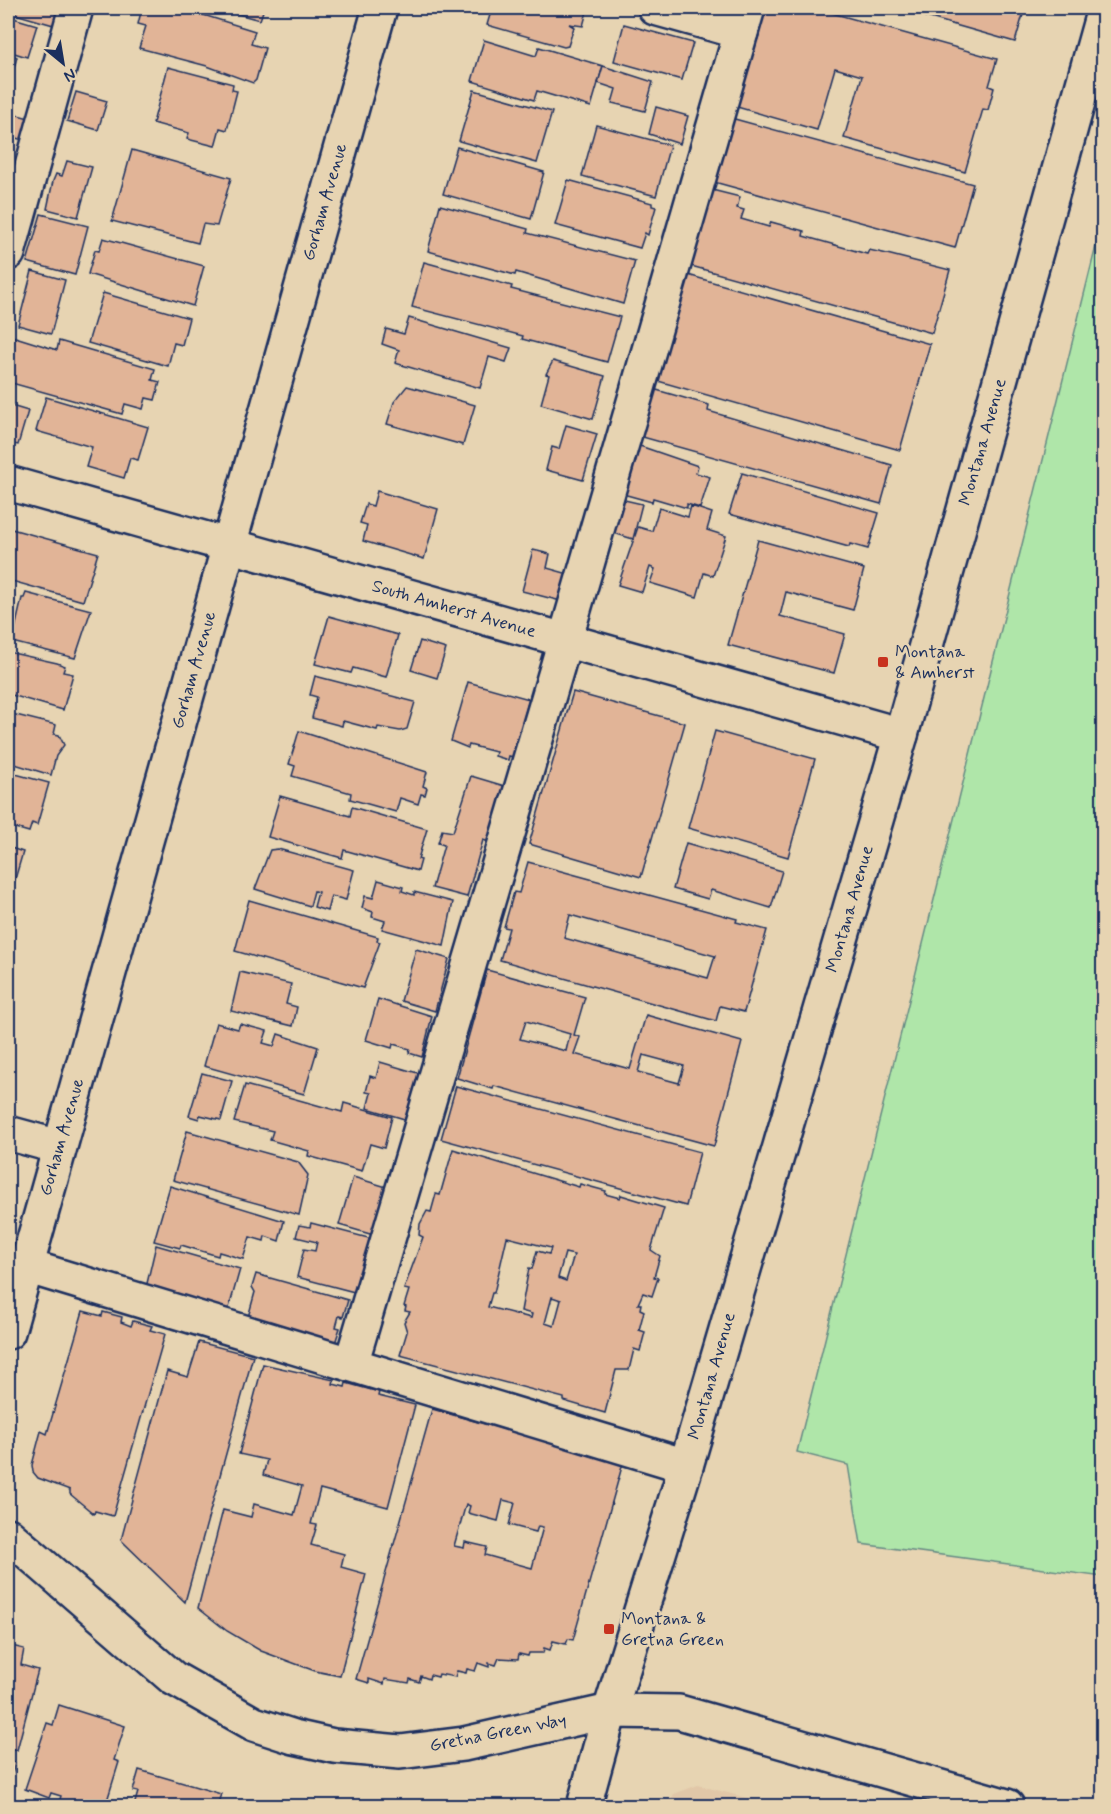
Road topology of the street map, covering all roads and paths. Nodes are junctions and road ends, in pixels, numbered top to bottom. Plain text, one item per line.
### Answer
1 (76, 8) edge
2 (380, 8) edge
3 (655, 8) edge
4 (1104, 9) edge
5 (744, 20) edge
6 (8, 253) edge
7 (8, 483) edge
8 (229, 545) junction
9 (565, 640) junction
10 (901, 735) junction
11 (8, 1132) edge
12 (59, 1147) junction
13 (26, 1266) junction
14 (8, 1332) edge
15 (351, 1364) junction
16 (686, 1466) junction
17 (11, 1545) edge
18 (610, 1711) junction
19 (584, 1806) edge
20 (1007, 1806) edge

1 - 6 street
2 - 8 street, Gorham Avenue
3 - 5 street
4 - 10 street, Montana Avenue
5 - 9 street
7 - 8 street, South Amherst Avenue
8 - 9 street, South Amherst Avenue
8 - 12 street, Gorham Avenue
9 - 10 street, South Amherst Avenue
9 - 15 street
10 - 16 street, Montana Avenue
11 - 12 street
12 - 13 street, Gorham Avenue
13 - 14 street, Gorham Avenue
13 - 15 street
15 - 16 street
16 - 18 street, Montana Avenue
17 - 18 street, Gretna Green Way
18 - 19 street, Montana Avenue
18 - 20 street, Gretna Green Way

